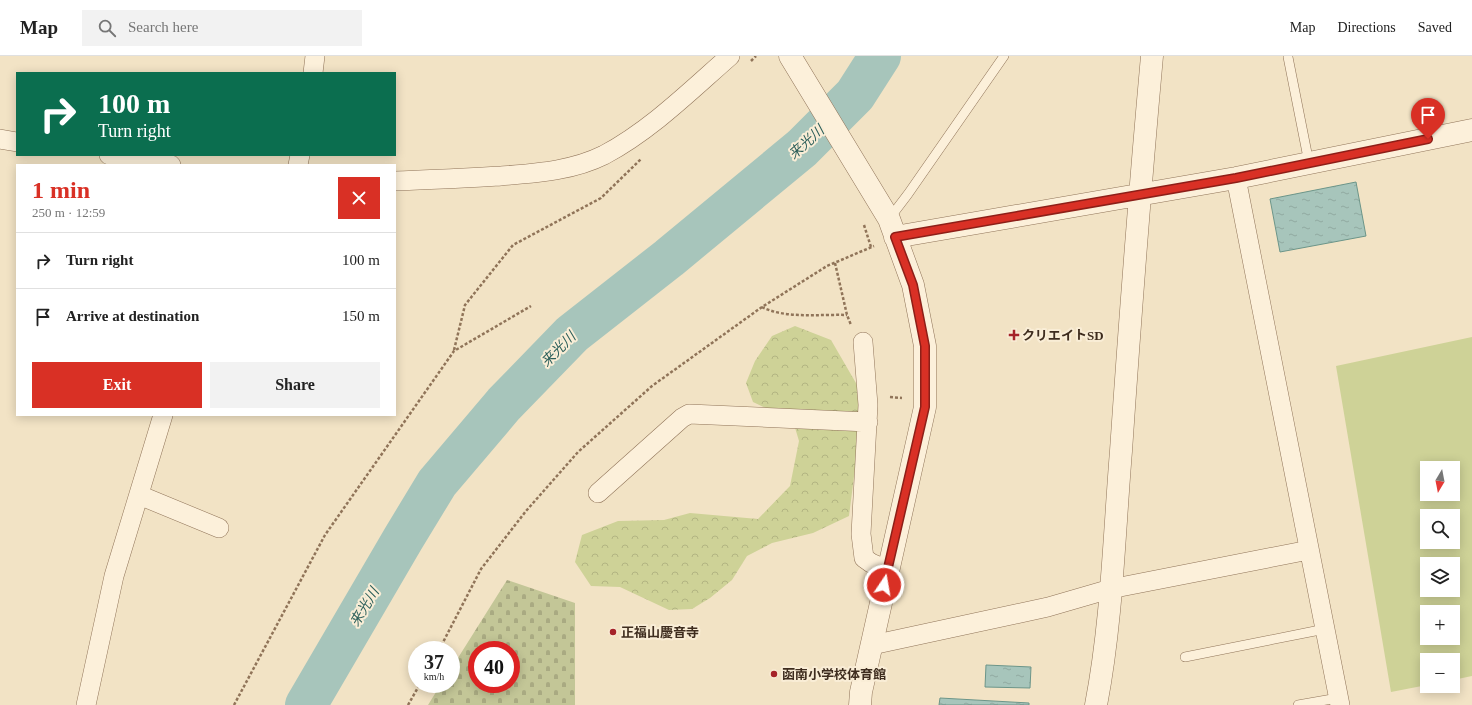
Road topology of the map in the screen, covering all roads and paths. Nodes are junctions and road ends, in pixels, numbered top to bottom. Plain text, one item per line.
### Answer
1 (315, 56) edge
2 (730, 56) edge
3 (756, 56) edge
4 (790, 56) edge
5 (1004, 56) edge
6 (1152, 56) edge
7 (1288, 57) edge
8 (750, 61) dead end
9 (313, 72) edge
10 (1472, 130) edge
11 (0, 139) edge
12 (16, 142) edge
13 (646, 155) dead end
14 (115, 156) edge
15 (1309, 163) junction
16 (165, 164) edge
17 (1236, 178) junction
18 (396, 181) edge
19 (1140, 194) junction
20 (862, 221) dead end
21 (892, 228) junction
22 (871, 247) junction
23 (835, 262) junction
24 (531, 306) dead end
25 (762, 307) junction
26 (846, 314) junction
27 (863, 342) joint
28 (454, 351) junction
29 (867, 397) junction
30 (925, 398) junction
31 (163, 416) edge
32 (868, 422) junction
33 (598, 493) dead end
34 (139, 495) junction
35 (219, 528) dead end
36 (1309, 550) junction
37 (888, 570) junction
38 (1110, 589) junction
39 (1325, 629) junction
40 (444, 641) edge
41 (872, 645) junction
42 (1185, 657) dead end
43 (415, 693) edge
44 (1339, 701) edge
45 (86, 705) edge
46 (234, 705) edge
47 (408, 705) edge
48 (860, 705) edge
49 (1096, 705) edge
50 (1298, 705) edge

1 - 9 street
2 - 18 street
3 - 8 path
4 - 21 street
5 - 21 lane
6 - 19 street
7 - 15 lane
10 - 15 street
11 - 12 street
13 - 28 path
14 - 16 street
15 - 17 street
17 - 19 street
17 - 36 street
19 - 21 street
19 - 38 street
20 - 22 path
21 - 22 path
21 - 30 street
22 - 23 path
23 - 25 path
23 - 26 path
24 - 28 path
25 - 26 path
25 - 40 path
26 - 27 path
27 - 29 street
28 - 46 path
29 - 30 path
29 - 32 street
30 - 37 street
31 - 34 street
32 - 33 street
32 - 37 street
34 - 35 street
34 - 45 street
36 - 38 street
36 - 39 street
37 - 41 street
38 - 41 street
38 - 49 street
39 - 42 lane
39 - 44 street
41 - 48 street
43 - 47 path
44 - 50 lane

